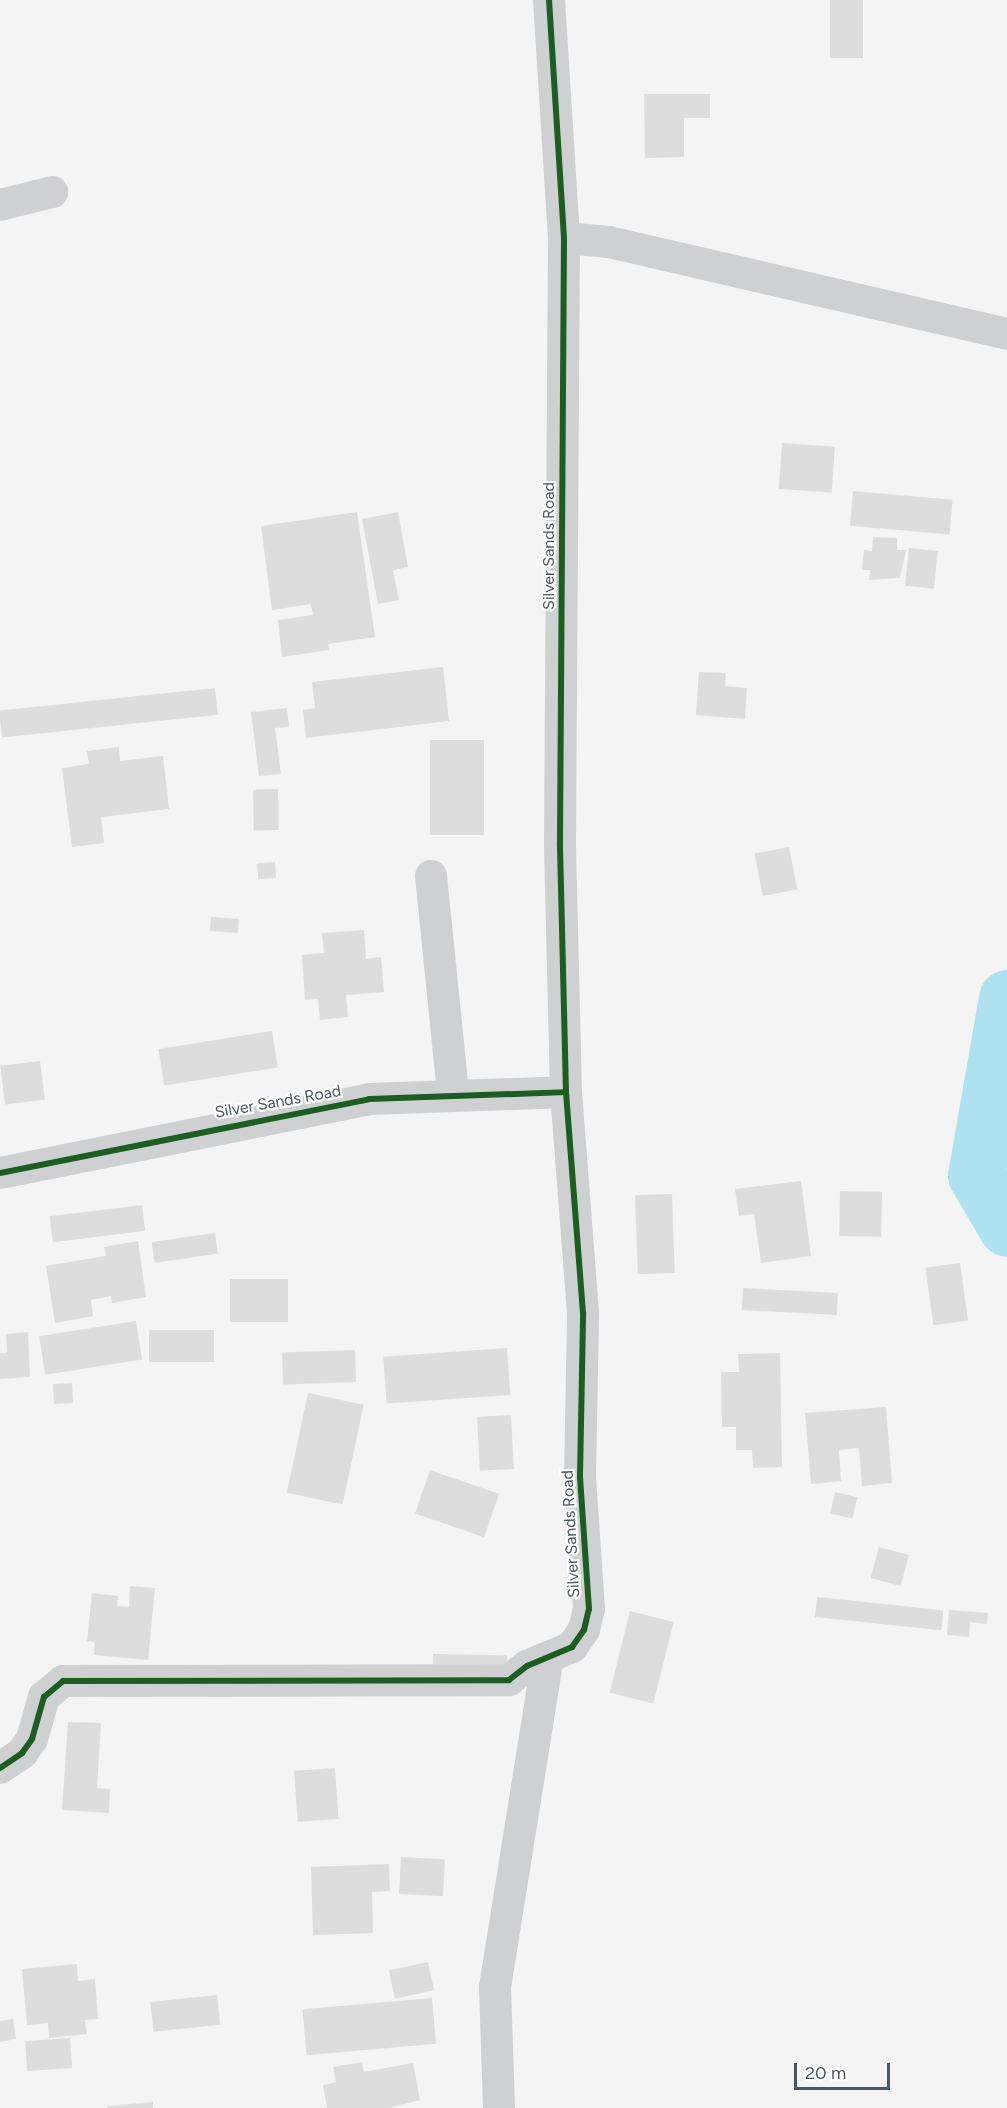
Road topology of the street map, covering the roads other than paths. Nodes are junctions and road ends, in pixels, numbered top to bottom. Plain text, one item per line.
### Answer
1 (549, 0) edge
2 (52, 192) dead end
3 (0, 205) edge
4 (564, 238) junction
5 (1007, 334) edge
6 (431, 876) dead end
7 (566, 1092) junction
8 (453, 1094) junction
9 (0, 1173) edge
10 (560, 1652) junction
11 (0, 1768) edge
12 (499, 2108) edge

1 - 4 street, Silver Sands Road
2 - 3 street
4 - 5 street
4 - 7 street, Silver Sands Road
6 - 8 street
7 - 8 street, Silver Sands Road
7 - 10 street, Silver Sands Road
8 - 9 street, Silver Sands Road
10 - 11 street
10 - 12 street

